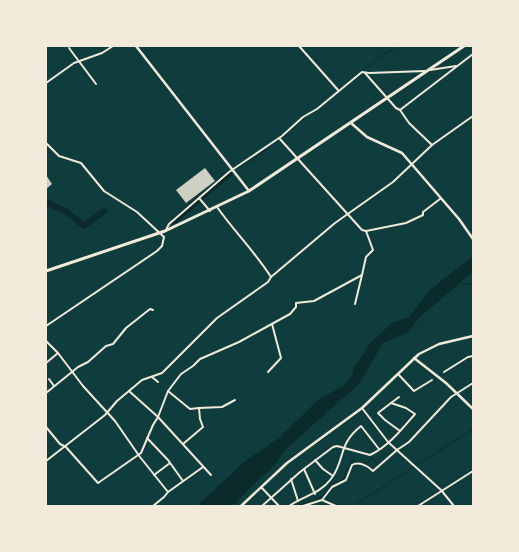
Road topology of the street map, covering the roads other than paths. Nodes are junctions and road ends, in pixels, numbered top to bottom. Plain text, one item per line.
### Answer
1 (113, 46) edge
2 (136, 46) edge
3 (299, 46) edge
4 (464, 46) edge
5 (69, 48) dead end
6 (473, 54) edge
7 (79, 61) junction
8 (456, 66) junction
9 (427, 71) junction
10 (365, 73) junction
11 (46, 83) edge
12 (96, 84) dead end
13 (338, 90) junction
14 (386, 98) junction
15 (400, 110) junction
16 (473, 116) edge
17 (351, 123) junction
18 (280, 139) junction
19 (46, 143) edge
20 (432, 145) junction
21 (297, 159) junction
22 (412, 163) junction
23 (233, 169) junction
24 (249, 191) junction
25 (200, 199) junction
26 (440, 199) junction
27 (217, 208) junction
28 (210, 211) junction
29 (346, 215) junction
30 (165, 231) junction
31 (366, 231) junction
32 (158, 232) junction
33 (473, 239) edge
34 (46, 271) edge
35 (362, 275) junction
36 (270, 277) junction
37 (355, 304) dead end
38 (153, 310) dead end
39 (272, 324) junction
40 (46, 326) edge
41 (473, 336) edge
42 (46, 341) edge
43 (58, 353) junction
44 (473, 356) edge
45 (414, 358) junction
46 (46, 363) edge
47 (72, 372) junction
48 (268, 372) dead end
49 (444, 372) dead end
50 (398, 374) junction
51 (152, 377) junction
52 (49, 379) dead end
53 (432, 380) dead end
54 (158, 382) dead end
55 (473, 382) edge
56 (54, 386) junction
57 (168, 390) junction
58 (129, 391) junction
59 (46, 392) edge
60 (457, 393) junction
61 (399, 397) dead end
62 (235, 400) dead end
63 (391, 403) junction
64 (199, 408) junction
65 (362, 408) junction
66 (473, 409) edge
67 (107, 412) junction
68 (158, 417) junction
69 (46, 427) edge
70 (400, 431) junction
71 (147, 438) junction
72 (388, 442) junction
73 (183, 444) junction
74 (65, 446) junction
75 (343, 448) junction
76 (379, 449) junction
77 (397, 450) junction
78 (138, 453) junction
79 (316, 460) junction
80 (46, 461) edge
81 (170, 463) junction
82 (203, 467) junction
83 (304, 469) junction
84 (473, 471) edge
85 (154, 475) junction
86 (211, 475) dead end
87 (333, 476) junction
88 (291, 479) junction
89 (183, 481) junction
90 (261, 487) junction
91 (441, 490) junction
92 (168, 492) junction
93 (315, 494) junction
94 (271, 498) junction
95 (322, 499) junction
96 (298, 501) junction
97 (154, 506) edge
98 (241, 506) edge
99 (262, 506) edge
100 (279, 506) edge
101 (289, 506) edge
102 (303, 506) edge
103 (336, 506) edge
104 (418, 506) edge
105 (454, 506) edge

1 - 7 street
2 - 23 main road
3 - 13 street
4 - 9 highway
5 - 7 street
6 - 8 street
7 - 11 street
7 - 12 street
8 - 9 street
8 - 15 street
9 - 10 street
9 - 14 highway
10 - 13 street
10 - 14 street
13 - 18 street
14 - 15 street
14 - 17 highway
15 - 20 street
16 - 20 street
17 - 21 highway
17 - 22 main road
18 - 21 street
18 - 23 street
19 - 32 street
20 - 22 street
21 - 24 highway
21 - 29 street
22 - 26 main road
22 - 29 street
23 - 24 main road
23 - 25 street
24 - 27 highway
25 - 28 street
25 - 30 street
26 - 31 street
26 - 33 main road
27 - 28 highway
27 - 36 street
28 - 30 highway
29 - 31 street
29 - 36 street
30 - 32 highway
31 - 35 street
32 - 34 highway
32 - 40 street
35 - 37 street
35 - 39 street
36 - 51 street
38 - 47 street
39 - 48 street
39 - 57 street
41 - 45 main road
42 - 43 street
43 - 46 street
43 - 47 street
44 - 49 street
45 - 50 main road
45 - 60 main road
47 - 56 street
47 - 67 street
50 - 53 street
50 - 65 main road
51 - 54 street
51 - 58 street
52 - 56 street
55 - 60 street
56 - 59 street
57 - 64 street
57 - 68 street
58 - 67 street
58 - 68 street
60 - 66 main road
60 - 77 street
61 - 63 street
62 - 64 street
63 - 70 street
63 - 70 street
64 - 73 street
65 - 72 street
65 - 90 main road
67 - 74 street
67 - 78 street
68 - 71 street
68 - 73 street
69 - 74 street
70 - 72 street
71 - 78 street
71 - 81 street
72 - 76 street
72 - 77 street
73 - 82 street
74 - 78 street
74 - 80 street
75 - 76 street
75 - 76 street
75 - 79 street
75 - 87 street
77 - 91 street
77 - 95 street
78 - 85 street
79 - 83 street
79 - 87 street
81 - 85 street
81 - 89 street
82 - 86 street
82 - 89 street
83 - 88 street
83 - 93 street
84 - 91 street
85 - 92 street
87 - 93 street
88 - 94 street
88 - 96 street
89 - 92 street
90 - 94 street
90 - 98 main road
91 - 104 street
91 - 105 street
92 - 97 street
93 - 96 street
94 - 99 street
94 - 100 street
95 - 102 street
95 - 103 street
96 - 101 street

